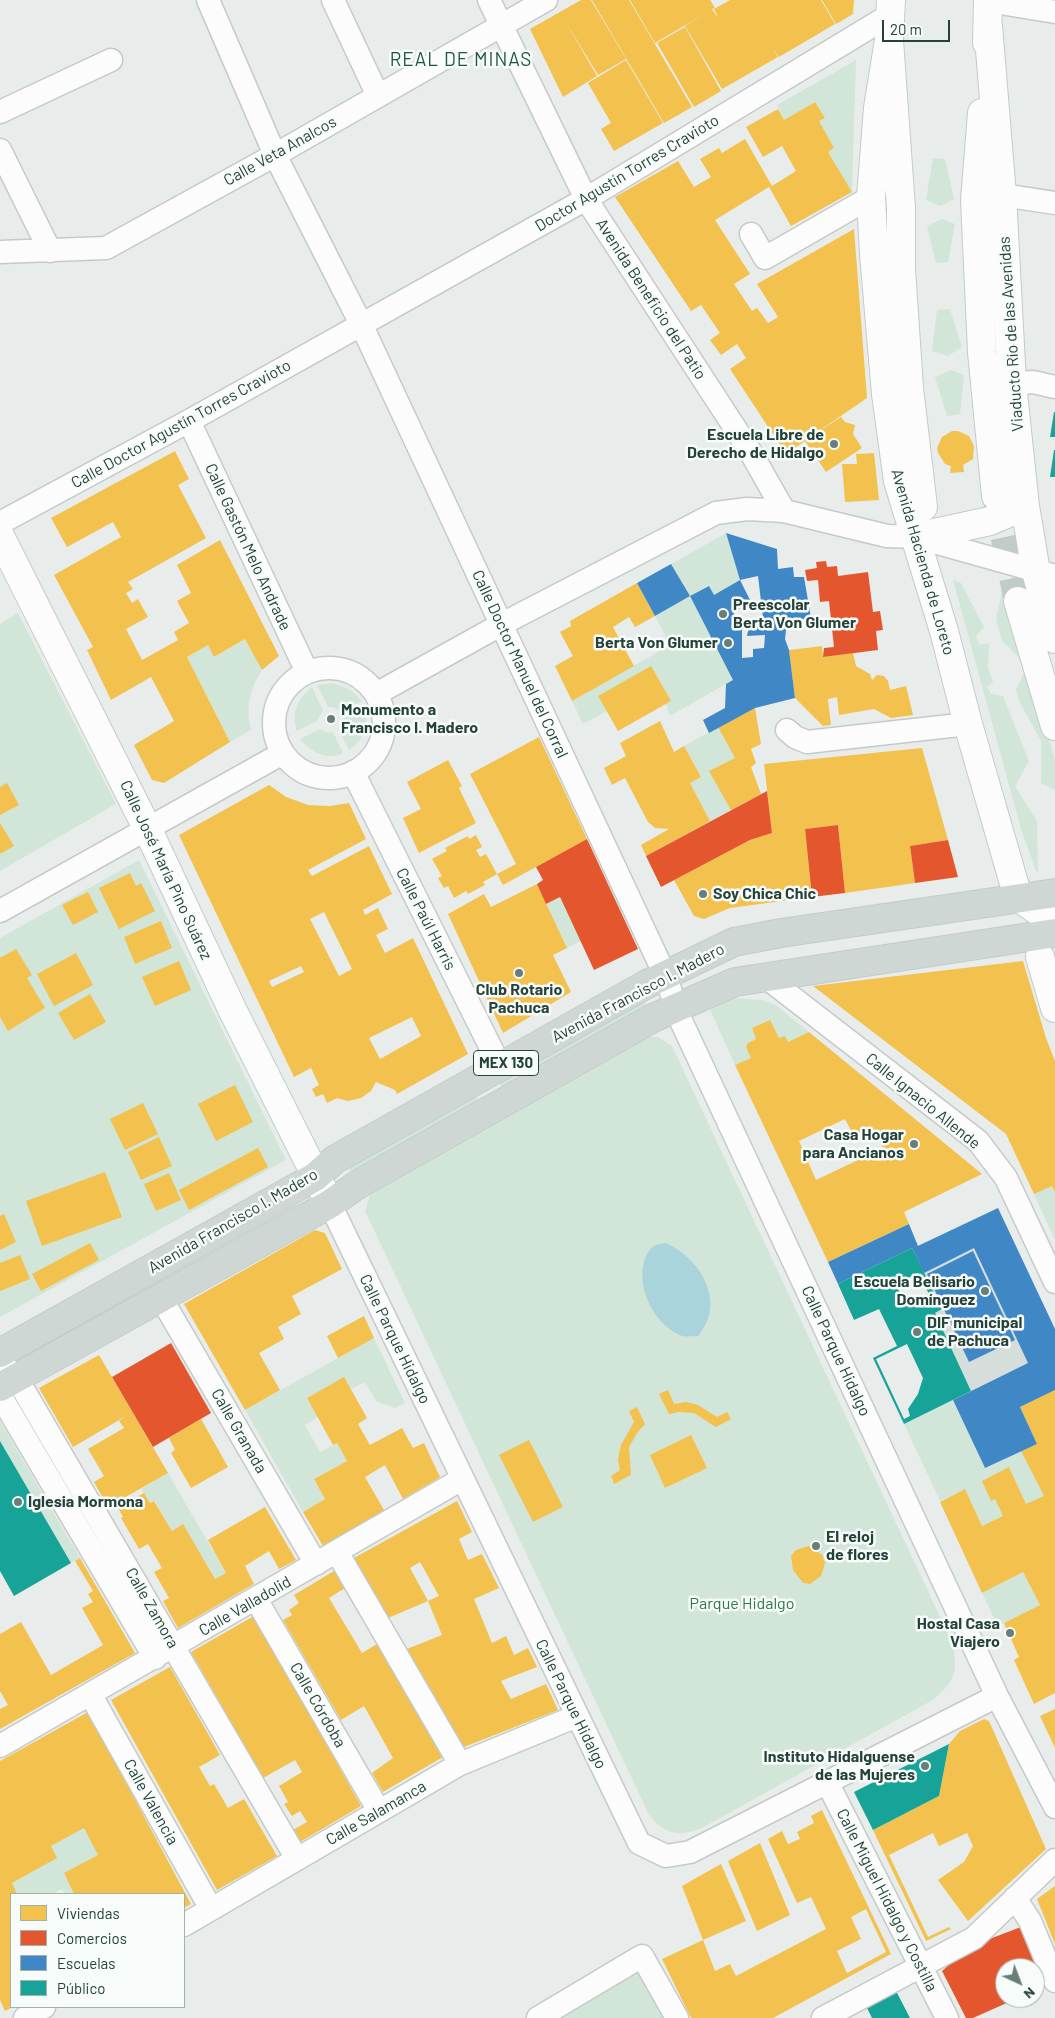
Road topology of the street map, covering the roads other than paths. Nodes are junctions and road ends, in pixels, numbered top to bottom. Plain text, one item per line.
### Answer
1 (208, 0) edge
2 (333, 0) edge
3 (489, 0) edge
4 (546, 0) edge
5 (988, 9) edge
6 (1055, 12) edge
7 (890, 18) edge
8 (501, 26) junction
9 (111, 60) dead end
10 (378, 96) junction
11 (0, 112) edge
12 (0, 150) edge
13 (275, 154) junction
14 (1002, 195) junction
15 (871, 198) junction
16 (586, 199) junction
17 (1055, 203) edge
18 (751, 234) dead end
19 (50, 250) junction
20 (0, 252) edge
21 (361, 324) junction
22 (1012, 384) junction
23 (1055, 387) edge
24 (189, 421) junction
25 (996, 496) tunnel mouth
26 (1025, 506) junction
27 (923, 507) dead end
28 (784, 511) junction
29 (0, 523) edge
30 (0, 536) edge
31 (916, 537) junction
32 (1046, 574) edge
33 (1018, 601) tunnel mouth
34 (502, 624) junction
35 (1055, 639) edge
36 (307, 672) junction
37 (376, 694) junction
38 (968, 724) junction
39 (1055, 726) edge
40 (787, 730) dead end
41 (283, 753) junction
42 (353, 772) junction
43 (147, 828) junction
44 (1055, 893) edge
45 (1018, 897) junction
46 (0, 911) edge
47 (1055, 923) edge
48 (1055, 932) edge
49 (984, 942) junction
50 (1040, 957) dead end
51 (665, 975) junction
52 (767, 978) junction
53 (675, 1007) junction
54 (1055, 1008) edge
55 (500, 1066) junction
56 (315, 1177) junction
57 (330, 1204) junction
58 (1055, 1282) edge
59 (161, 1298) junction
60 (0, 1353) edge
61 (4, 1380) edge
62 (462, 1479) junction
63 (337, 1552) junction
64 (316, 1564) junction
65 (256, 1599) junction
66 (174, 1647) junction
67 (155, 1658) junction
68 (90, 1694) junction
69 (998, 1696) junction
70 (577, 1716) junction
71 (0, 1746) edge
72 (460, 1764) junction
73 (827, 1782) junction
74 (1055, 1807) edge
75 (379, 1811) junction
76 (296, 1859) junction
77 (1055, 1860) edge
78 (1015, 1898) junction
79 (211, 1909) junction
80 (185, 1924) edge
81 (920, 1966) junction
82 (1055, 1981) edge
83 (42, 2008) edge
84 (25, 2018) edge
85 (538, 2018) edge
86 (677, 2018) edge
87 (823, 2018) edge
88 (947, 2018) edge

1 - 13 street, Calle Doctor Manuel del Corral
2 - 10 street
3 - 8 street, Avenida Beneficio del Patio
4 - 8 street, Calle Veta Analcos
5 - 6 street
5 - 14 main road, Viaducto Río de las Avenidas
5 - 25 main road, Viaducto Río de las Avenidas
7 - 15 main road, Avenida Hacienda de Loreto
7 - 16 street, Doctor Agustín Torres Cravioto
7 - 27 main road
8 - 10 street, Calle Veta Analcos
8 - 16 street, Avenida Beneficio del Patio
9 - 11 street
10 - 13 street, Calle Veta Analcos
12 - 19 street
13 - 19 street, Calle Veta Analcos
13 - 21 street, Calle Doctor Manuel del Corral
14 - 17 street
14 - 22 main road, Viaducto Río de las Avenidas
15 - 18 street
15 - 31 main road, Avenida Hacienda de Loreto
16 - 21 street, Doctor Agustín Torres Cravioto
16 - 28 street, Avenida Beneficio del Patio
19 - 20 street, Calle Veta Analcos
21 - 24 street, Calle Doctor Agustín Torres Cravioto
21 - 34 street, Calle Doctor Manuel del Corral
22 - 23 street
22 - 26 main road, Viaducto Río de las Avenidas
24 - 29 street, Calle Doctor Agustín Torres Cravioto
24 - 36 street, Calle Gastón Melo Andrade
26 - 31 main road
26 - 32 main road, Viaducto Río de las Avenidas
28 - 31 street
28 - 34 street
30 - 43 main road, Calle José María Pino Suárez
31 - 32 street
31 - 38 main road, Avenida Hacienda de Loreto
32 - 35 main road, Viaducto Río de las Avenidas
33 - 39 main road
34 - 37 street
34 - 51 street, Calle Doctor Manuel del Corral
36 - 37 street
36 - 41 street
37 - 42 street
38 - 40 street
38 - 45 main road, Avenida Hacienda de Loreto
41 - 42 street
41 - 43 street
42 - 55 street, Calle Paúl Harris
43 - 46 street
43 - 56 main road, Calle José María Pino Suárez
44 - 45 main road, Avenida Francisco I. Madero / MEX 130
45 - 47 main road
45 - 49 main road
45 - 51 main road, Avenida Francisco I. Madero / MEX 130
48 - 49 main road, Avenida Francisco I. Madero / MEX 130
49 - 52 main road, Avenida Francisco I. Madero / MEX 130
50 - 54 main road
51 - 53 street, Calle Doctor Manuel del Corral
51 - 55 main road, Avenida Francisco I. Madero / MEX 130
52 - 53 main road, Avenida Francisco I. Madero / MEX 130
52 - 58 street, Calle Ignacio Allende
53 - 57 main road, Avenida Francisco I. Madero / MEX 130
53 - 69 street, Calle Parque Hidalgo
55 - 56 main road, Avenida Francisco I. Madero / MEX 130
56 - 57 main road, Calle José María Pino Suárez
56 - 60 main road, Avenida Francisco I. Madero / MEX 130
57 - 59 main road, Avenida Francisco I. Madero / MEX 130
57 - 62 street, Calle Parque Hidalgo
59 - 61 main road, Avenida Francisco I. Madero / MEX 130
59 - 64 street, Calle Granada
61 - 66 street, Calle Zamora
61 - 67 street, Calle Zamora
62 - 63 street, Calle Valladolid
62 - 70 street, Calle Parque Hidalgo
63 - 64 street, Calle Valladolid
63 - 72 street
64 - 65 street, Calle Valladolid
65 - 66 street, Calle Valladolid
65 - 75 street, Calle Córdoba
66 - 67 street, Calle Valladolid
66 - 76 street, Calle Zamora
67 - 68 street, Calle Valladolid
68 - 71 street, Calle Valladolid
68 - 79 street, Calle Valencia
69 - 73 street, Calle Parque Hidalgo
69 - 74 street, Calle Parque Hidalgo
70 - 72 street, Calle Salamanca
70 - 73 street, Calle Parque Hidalgo
72 - 75 street, Calle Salamanca
73 - 81 street, Calle Miguel Hidalgo y Costilla
75 - 76 street, Calle Salamanca
76 - 79 street, Calle Salamanca
77 - 78 street
78 - 81 street
78 - 82 street
79 - 80 street, Calle Salamanca
81 - 87 street
81 - 88 street, Calle Miguel Hidalgo y Costilla
83 - 84 street
85 - 86 street

